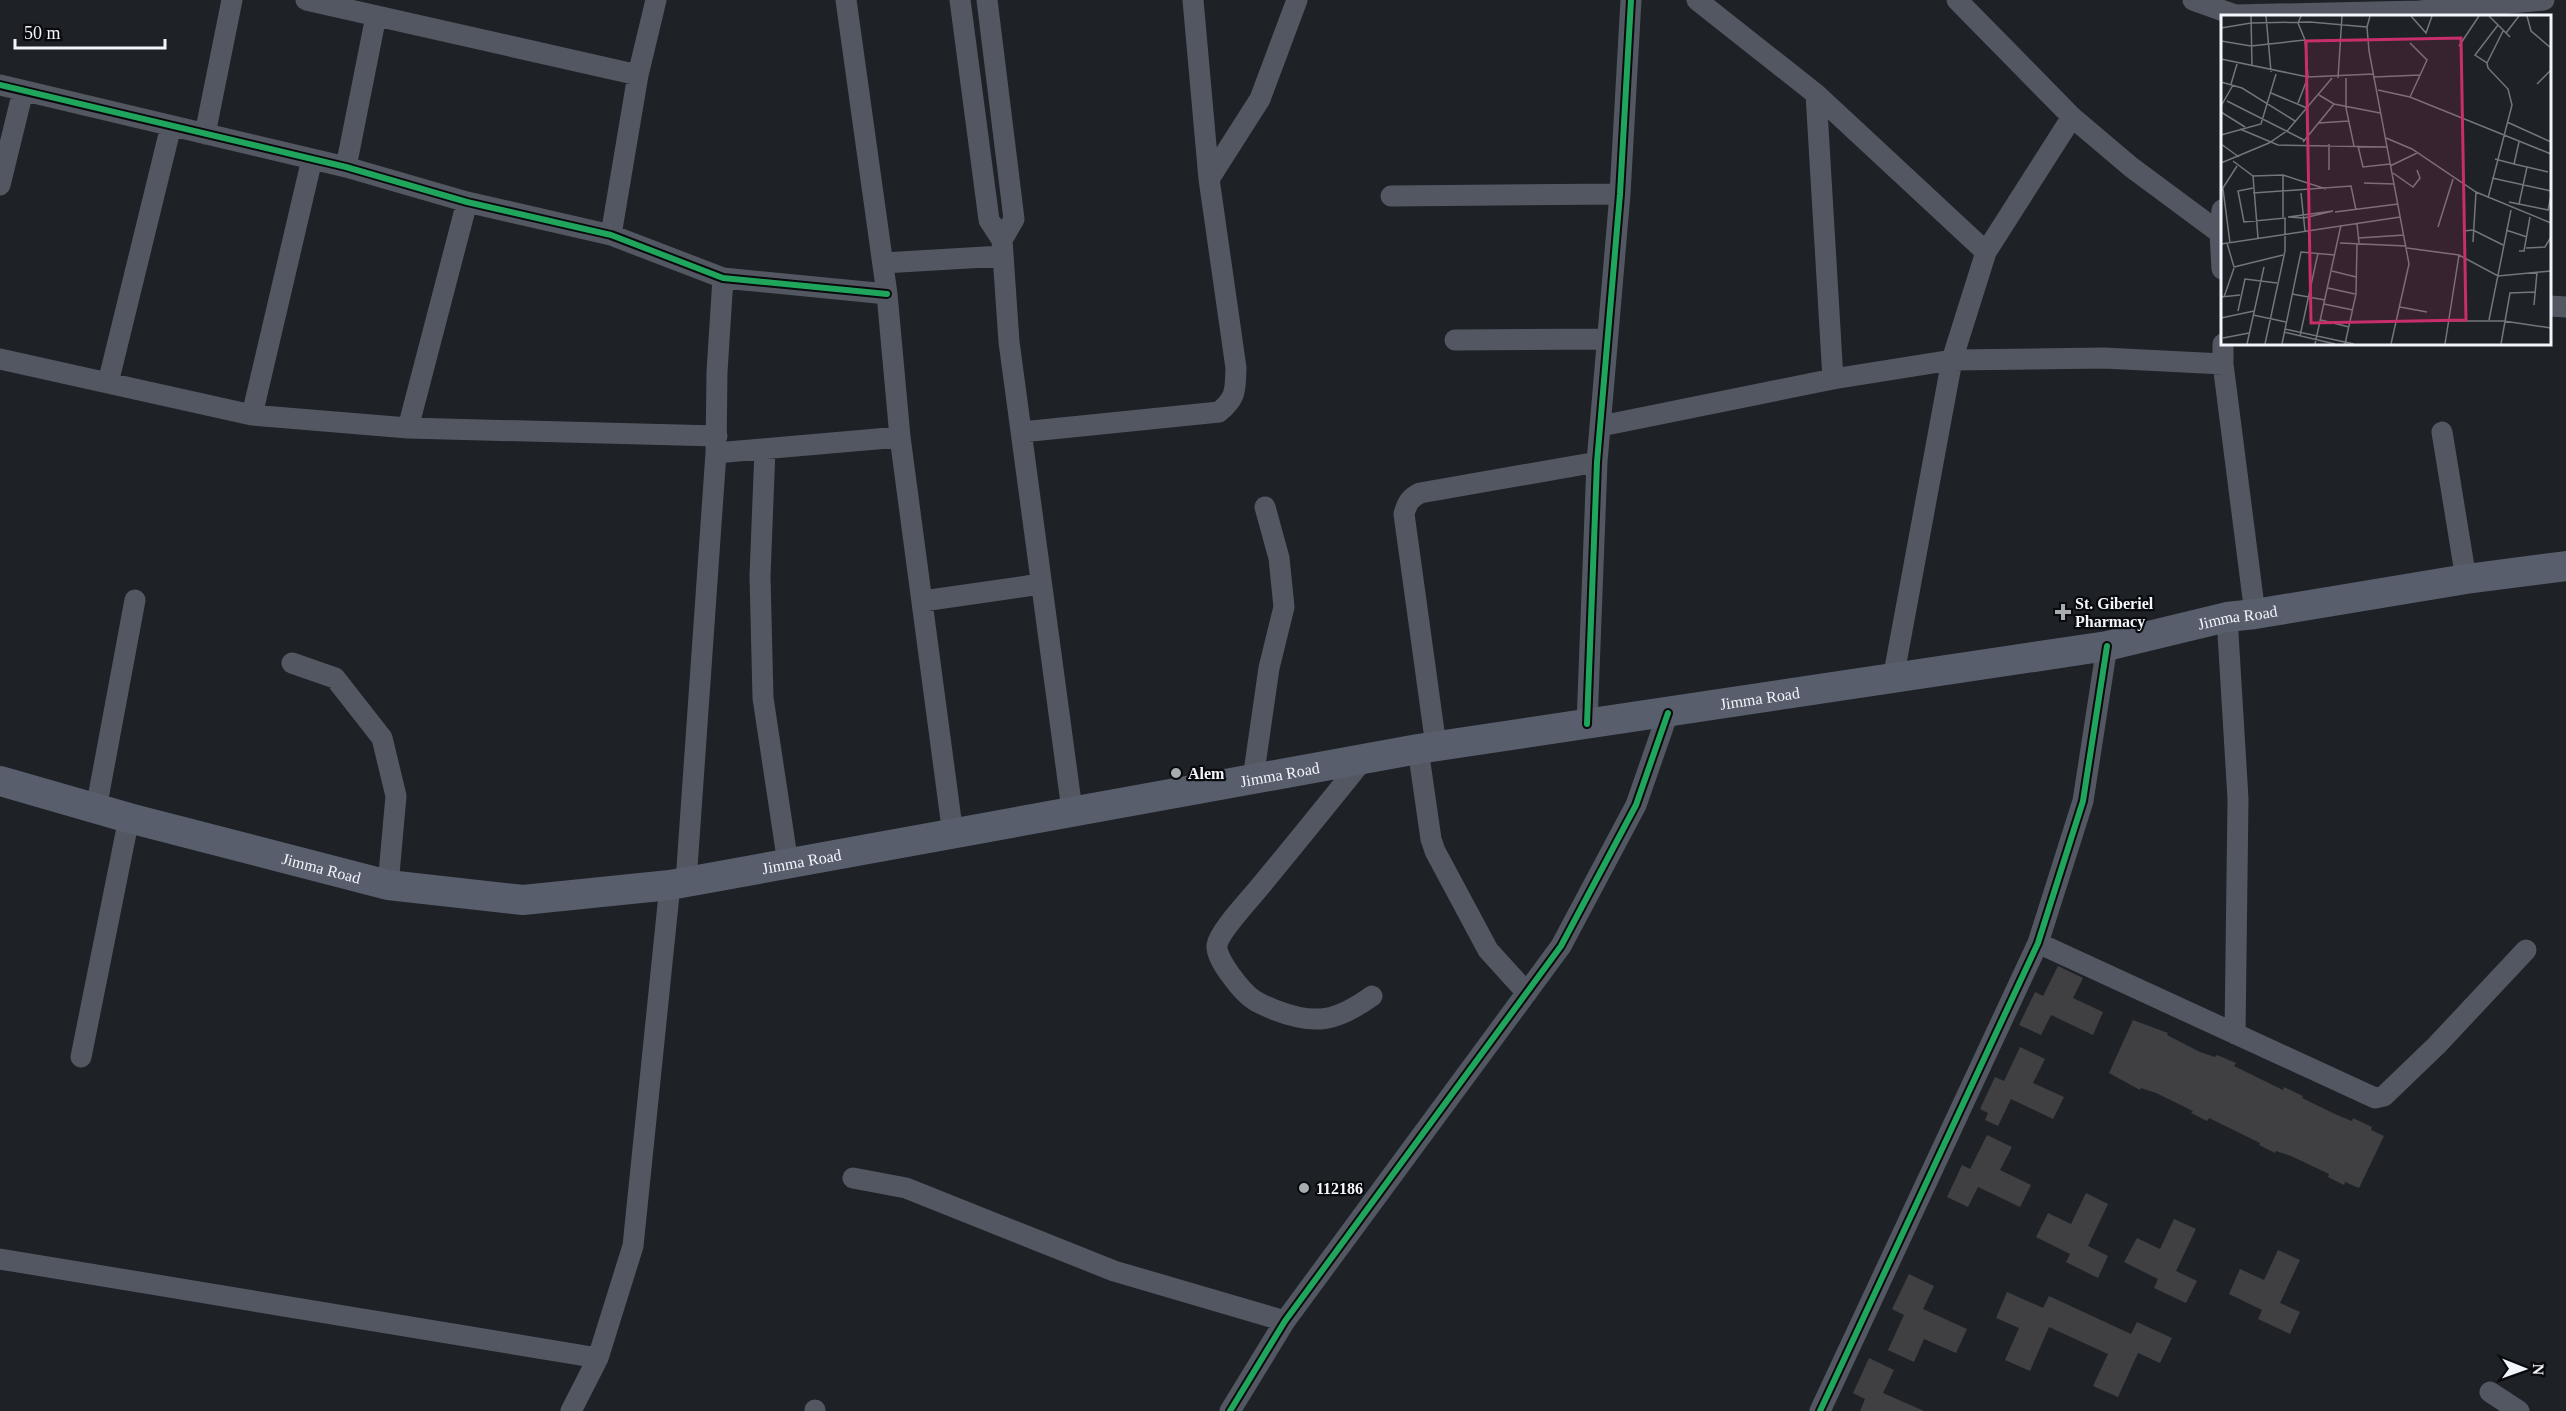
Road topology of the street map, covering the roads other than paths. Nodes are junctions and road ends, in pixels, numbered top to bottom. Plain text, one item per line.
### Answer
1 (232, 0) edge
2 (306, 0) edge
3 (656, 0) edge
4 (846, 0) edge
5 (960, 0) edge
6 (987, 0) edge
7 (1193, 0) edge
8 (1297, 0) edge
9 (1631, 0) edge
10 (1697, 0) edge
11 (1957, 0) edge
12 (2193, 0) edge
13 (2544, 0) edge
14 (2235, 11) edge
15 (376, 16) junction
16 (638, 75) junction
17 (0, 86) edge
18 (23, 91) junction
19 (1816, 94) junction
20 (2072, 117) junction
21 (171, 126) junction
22 (205, 134) junction
23 (312, 159) junction
24 (346, 167) junction
25 (1209, 178) junction
26 (0, 185) edge
27 (1620, 194) junction
28 (1391, 196) dead end
29 (467, 202) junction
30 (2221, 225) edge
31 (2220, 233) junction
32 (611, 236) junction
33 (2221, 245) edge
34 (1002, 248) junction
35 (1986, 252) junction
36 (883, 263) junction
37 (723, 278) junction
38 (887, 294) junction
39 (2551, 306) edge
40 (2566, 307) edge
41 (1606, 339) junction
42 (1455, 340) dead end
43 (2223, 354) edge
44 (0, 359) edge
45 (1952, 360) junction
46 (1833, 379) junction
47 (108, 383) junction
48 (252, 415) junction
49 (1601, 426) junction
50 (408, 428) junction
51 (1022, 432) junction
52 (2442, 432) dead end
53 (900, 437) junction
54 (716, 445) junction
55 (765, 449) junction
56 (1597, 462) junction
57 (1265, 507) dead end
58 (2566, 566) edge
59 (2466, 579) junction
60 (1041, 584) junction
61 (135, 600) dead end
62 (924, 601) junction
63 (2241, 615) junction
64 (2107, 646) junction
65 (292, 663) dead end
66 (1893, 679) junction
67 (1668, 713) junction
68 (1587, 724) junction
69 (1427, 748) junction
70 (1363, 760) junction
71 (1253, 779) junction
72 (0, 781) edge
73 (96, 809) junction
74 (1072, 810) junction
75 (129, 818) junction
76 (953, 835) junction
77 (788, 864) junction
78 (678, 884) junction
79 (388, 885) junction
80 (2038, 943) junction
81 (2526, 950) dead end
82 (1527, 993) junction
83 (1372, 996) dead end
84 (2235, 1034) junction
85 (81, 1057) dead end
86 (853, 1178) dead end
87 (0, 1259) edge
88 (1286, 1321) junction
89 (598, 1358) junction
90 (2490, 1392) dead end
91 (571, 1411) edge
92 (1230, 1411) edge
93 (1820, 1411) edge
94 (2519, 1411) edge

1 - 22 street
2 - 15 street
3 - 16 street
4 - 36 street
5 - 34 street
6 - 34 street
7 - 25 street
8 - 25 street
9 - 27 street
10 - 19 street
11 - 20 street
12 - 14 street
13 - 14 street
15 - 16 street
15 - 24 street
16 - 32 street
17 - 18 street
18 - 21 street
18 - 26 street
19 - 35 street
19 - 46 street
20 - 31 street
20 - 35 street
21 - 22 street
21 - 47 street
22 - 23 street
23 - 24 street
23 - 48 street
24 - 29 street
25 - 51 street
27 - 28 street
27 - 41 street
29 - 32 street
29 - 50 street
30 - 31 street
31 - 33 street
32 - 37 street
34 - 36 street
34 - 51 street
35 - 45 street
36 - 38 street
37 - 38 street
37 - 54 street
38 - 53 street
39 - 40 street
41 - 42 street
41 - 49 street
43 - 45 street
43 - 63 street
44 - 47 street
45 - 46 street
45 - 66 street
46 - 49 street
47 - 48 street
48 - 50 street
49 - 56 street
50 - 54 street
51 - 60 street
52 - 59 street
53 - 55 street
53 - 62 street
54 - 55 street
54 - 78 street
55 - 77 street
56 - 68 street
56 - 69 street
57 - 71 street
58 - 59 highway, Jimma Road
59 - 63 highway, Jimma Road
60 - 62 street
60 - 74 street
61 - 73 street
62 - 76 street
63 - 64 highway, Jimma Road
63 - 84 street
64 - 66 highway, Jimma Road
64 - 80 street
65 - 79 street
66 - 67 highway, Jimma Road
67 - 68 highway, Jimma Road
67 - 82 street
68 - 69 highway, Jimma Road
69 - 70 highway, Jimma Road
69 - 82 street
70 - 71 highway, Jimma Road
70 - 83 street
71 - 74 highway, Jimma Road
72 - 73 highway, Jimma Road
73 - 75 highway, Jimma Road
74 - 76 highway, Jimma Road
75 - 79 highway, Jimma Road
75 - 85 street
76 - 77 highway, Jimma Road
77 - 78 highway, Jimma Road
78 - 79 highway, Jimma Road
78 - 89 street
80 - 84 street
80 - 93 street
81 - 84 street
82 - 88 street
86 - 88 street
87 - 89 street
88 - 92 street
89 - 91 street
90 - 94 street

